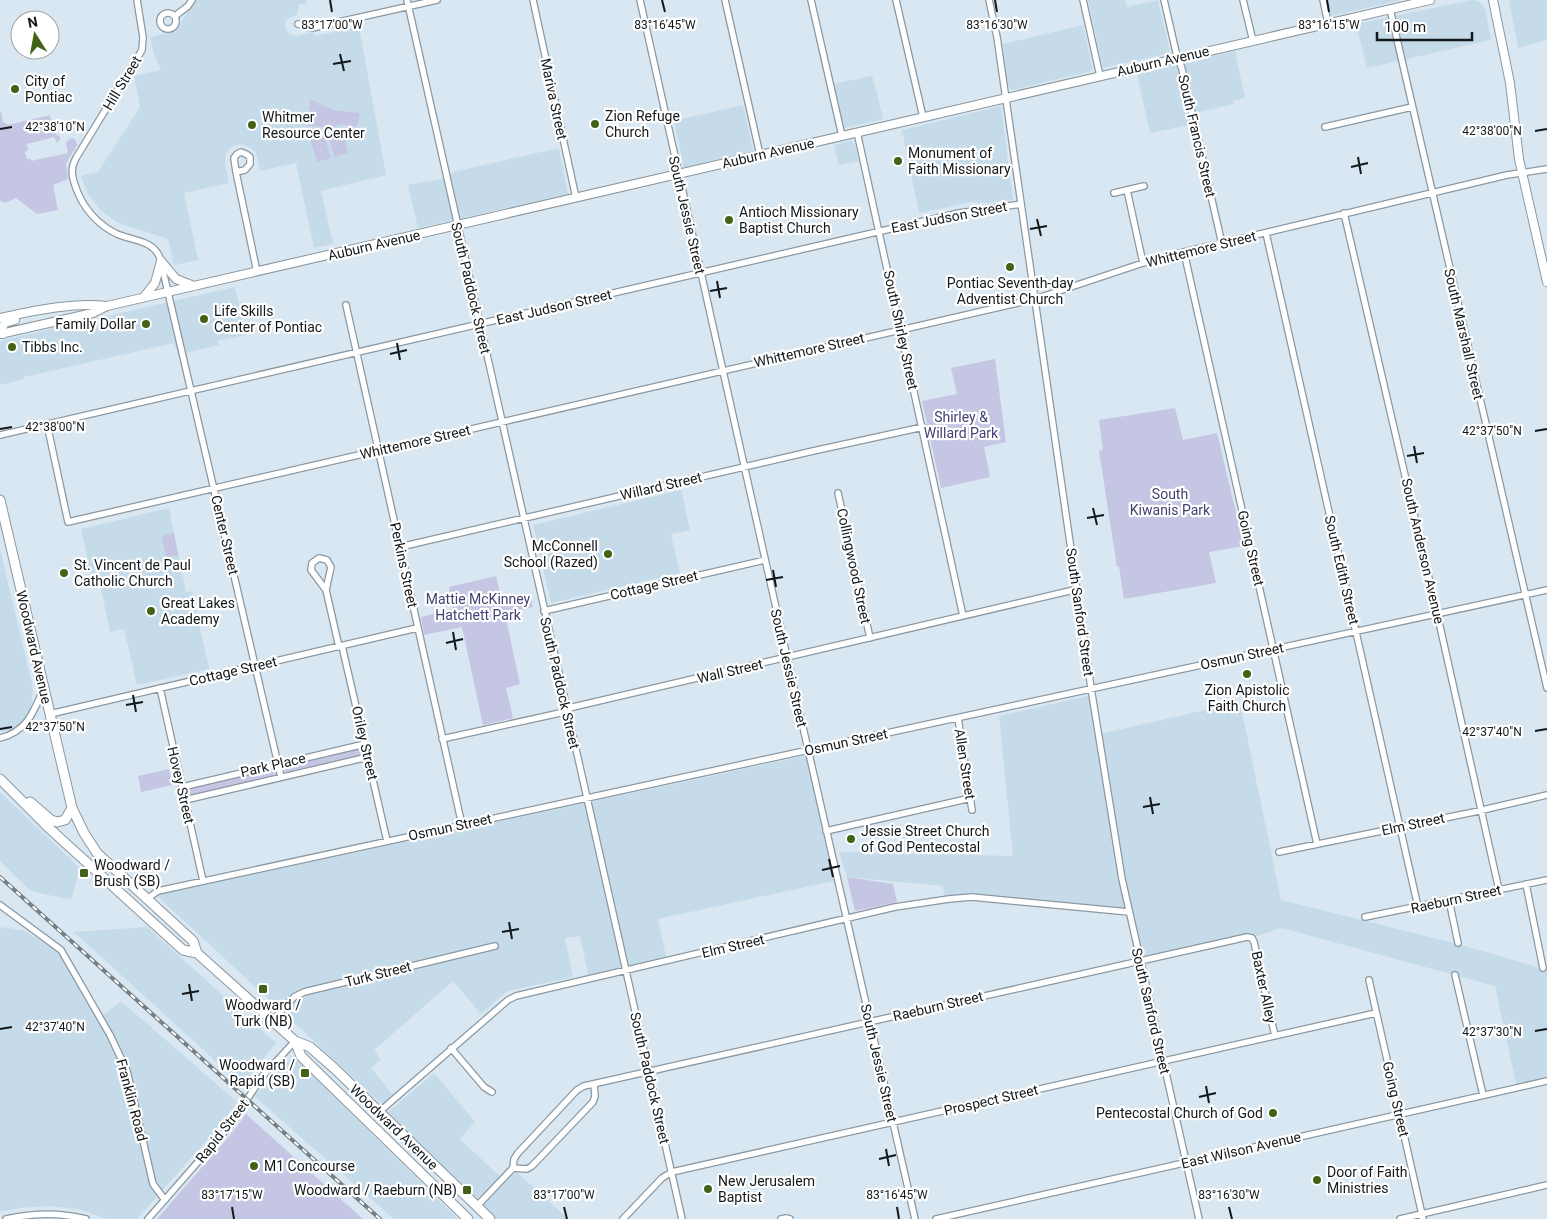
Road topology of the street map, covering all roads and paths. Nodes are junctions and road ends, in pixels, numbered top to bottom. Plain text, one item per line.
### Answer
1 (137, 0) edge
2 (192, 0) edge
3 (437, 0) edge
4 (533, 0) edge
5 (640, 0) edge
6 (724, 0) edge
7 (810, 0) edge
8 (896, 0) edge
9 (989, 0) edge
10 (1083, 0) edge
11 (1164, 0) edge
12 (1243, 0) edge
13 (1323, 0) edge
14 (1430, 0) edge
15 (1493, 0) edge
16 (408, 3) edge
17 (1404, 3) edge
18 (1390, 9) junction
19 (175, 16) dead end
20 (1328, 23) junction
21 (298, 24) dead end
22 (1253, 41) junction
23 (1178, 58) junction
24 (1100, 76) junction
25 (1005, 98) junction
26 (1412, 106) junction
27 (923, 117) junction
28 (1325, 127) dead end
29 (857, 132) junction
30 (842, 136) junction
31 (760, 155) junction
32 (1547, 169) edge
33 (236, 172) dead end
34 (1521, 173) junction
35 (678, 174) junction
36 (1144, 186) dead end
37 (1127, 190) junction
38 (1114, 193) dead end
39 (1432, 193) junction
40 (576, 198) junction
41 (1021, 204) junction
42 (1344, 213) junction
43 (458, 226) junction
44 (880, 231) junction
45 (1266, 233) junction
46 (1222, 244) junction
47 (1184, 252) junction
48 (161, 261) junction
49 (1143, 263) junction
50 (257, 272) junction
51 (700, 273) junction
52 (1547, 282) edge
53 (196, 286) junction
54 (168, 293) junction
55 (143, 298) junction
56 (1035, 298) junction
57 (346, 305) dead end
58 (106, 306) junction
59 (33, 312) junction
60 (0, 318) edge
61 (479, 324) junction
62 (901, 329) junction
63 (1, 334) edge
64 (357, 353) junction
65 (722, 370) junction
66 (191, 391) junction
67 (501, 422) junction
68 (48, 424) junction
69 (922, 427) junction
70 (0, 435) edge
71 (379, 451) junction
72 (744, 467) junction
73 (214, 489) junction
74 (838, 493) dead end
75 (0, 500) edge
76 (523, 518) junction
77 (2, 522) edge
78 (400, 547) junction
79 (765, 560) junction
80 (326, 590) junction
81 (1078, 590) junction
82 (1547, 590) edge
83 (1525, 594) junction
84 (544, 611) junction
85 (1437, 614) junction
86 (963, 616) junction
87 (417, 628) junction
88 (1356, 631) junction
89 (870, 638) junction
90 (340, 646) junction
91 (1273, 649) junction
92 (787, 658) junction
93 (255, 666) junction
94 (44, 688) junction
95 (160, 688) junction
96 (1091, 688) junction
97 (1547, 688) edge
98 (566, 710) junction
99 (50, 714) junction
100 (958, 718) junction
101 (0, 738) edge
102 (442, 739) junction
103 (365, 744) junction
104 (808, 750) junction
105 (368, 757) junction
106 (278, 764) junction
107 (281, 777) junction
108 (1, 780) edge
109 (182, 787) junction
110 (1547, 795) edge
111 (586, 798) junction
112 (971, 798) junction
113 (185, 800) junction
114 (72, 808) junction
115 (972, 810) dead end
116 (1481, 810) junction
117 (462, 825) junction
118 (1400, 827) junction
119 (826, 831) junction
120 (387, 841) junction
121 (1317, 844) junction
122 (1279, 852) dead end
123 (1547, 880) edge
124 (203, 881) junction
125 (1526, 884) junction
126 (1499, 890) junction
127 (148, 898) junction
128 (1449, 900) junction
129 (0, 905) edge
130 (1418, 907) junction
131 (1129, 912) junction
132 (1365, 917) dead end
133 (846, 919) junction
134 (1252, 938) joint
135 (1458, 943) dead end
136 (495, 946) dead end
137 (196, 954) junction
138 (1140, 961) junction
139 (1543, 968) dead end
140 (625, 970) junction
141 (1455, 975) dead end
142 (1369, 980) dead end
143 (1376, 1013) junction
144 (272, 1020) junction
145 (870, 1022) junction
146 (1275, 1036) junction
147 (295, 1041) junction
148 (451, 1048) junction
149 (1163, 1062) junction
150 (648, 1072) junction
151 (1547, 1081) edge
152 (594, 1084) junction
153 (492, 1092) dead end
154 (1483, 1095) junction
155 (379, 1112) junction
156 (1399, 1114) junction
157 (893, 1123) junction
158 (1186, 1162) junction
159 (513, 1168) junction
160 (672, 1172) junction
161 (429, 1180) junction
162 (1547, 1185) edge
163 (165, 1200) junction
164 (477, 1206) junction
165 (1422, 1216) edge
166 (6, 1219) edge
167 (86, 1219) edge
168 (148, 1219) edge
169 (468, 1219) edge
170 (490, 1219) edge
171 (623, 1219) edge
172 (682, 1219) edge
173 (781, 1219) edge
174 (790, 1219) edge
175 (914, 1219) edge
176 (936, 1219) edge
177 (1199, 1219) edge
178 (1400, 1219) edge

1 - 48 street, Hill Street
2 - 19 street
3 - 16 street
4 - 40 street, Mariva Street
5 - 35 street, South Jessie Street
6 - 31 street
7 - 30 street
8 - 27 street
9 - 25 street, South Sanford Street
10 - 24 street
11 - 23 street, South Francis Street
12 - 22 street
13 - 20 street
14 - 17 main road, Auburn Avenue
15 - 34 main road
16 - 21 street
16 - 43 street, South Paddock Street
17 - 18 main road, Auburn Avenue
18 - 20 main road, Auburn Avenue
18 - 26 street, South Marshall Street
20 - 22 main road, Auburn Avenue
22 - 23 main road, Auburn Avenue
23 - 24 main road, Auburn Avenue
23 - 46 street, South Francis Street
24 - 25 main road, Auburn Avenue
25 - 27 main road, Auburn Avenue
25 - 41 street, South Sanford Street
26 - 28 street
26 - 39 street, South Marshall Street
27 - 29 main road, Auburn Avenue
29 - 30 main road, Auburn Avenue
29 - 44 street, South Shirley Street
30 - 31 main road, Auburn Avenue
31 - 35 main road, Auburn Avenue
32 - 34 street, Whittemore Street
33 - 50 street
34 - 39 street, Whittemore Street
34 - 52 main road
35 - 40 main road, Auburn Avenue
35 - 51 street, South Jessie Street
36 - 37 street
37 - 38 street
37 - 49 street
39 - 42 street, Whittemore Street
39 - 83 street, South Marshall Street
40 - 43 main road, Auburn Avenue
41 - 44 street, East Judson Street
41 - 56 street, South Sanford Street
42 - 45 street, Whittemore Street
42 - 85 street, South Anderson Avenue
43 - 50 main road, Auburn Avenue
43 - 61 street, South Paddock Street
44 - 51 street, East Judson Street
44 - 62 street, South Shirley Street
45 - 46 street, Whittemore Street
45 - 88 street, South Edith Street
46 - 47 street, Whittemore Street
47 - 49 street, Whittemore Street
47 - 91 street, Going Street
48 - 53 main road
48 - 54 street
48 - 55 main road
49 - 56 street, Whittemore Street
50 - 53 main road, Auburn Avenue
51 - 61 street, East Judson Street
51 - 65 street, South Jessie Street
53 - 54 main road, Auburn Avenue
54 - 55 main road, Auburn Avenue
54 - 66 street, Center Street
55 - 58 main road, Auburn Avenue
56 - 62 street, Whittemore Street
56 - 81 street, South Sanford Street
57 - 64 street, Perkins Street
58 - 59 main road, Auburn Avenue
58 - 63 main road, Auburn Avenue
59 - 60 main road, Auburn Avenue
59 - 63 main road
61 - 64 street, East Judson Street
61 - 67 street, South Paddock Street
62 - 65 street, Whittemore Street
62 - 69 street, South Shirley Street
64 - 66 street, East Judson Street
64 - 71 street, Perkins Street
65 - 67 street, Whittemore Street
65 - 72 street, South Jessie Street
66 - 68 street, East Judson Street
66 - 73 street, Center Street
67 - 71 street, Whittemore Street
67 - 76 street, South Paddock Street
68 - 70 street, East Judson Street
68 - 73 street, Whittemore Street
69 - 72 street, Willard Street
69 - 86 street, South Shirley Street
71 - 73 street, Whittemore Street
71 - 78 street, Perkins Street
72 - 76 street, Willard Street
72 - 79 street, South Jessie Street
73 - 93 street, Center Street
74 - 89 street, Collingwood Street
75 - 77 main road, Woodward Avenue
76 - 78 street, Willard Street
76 - 84 street, South Paddock Street
77 - 94 main road, Woodward Avenue
78 - 87 street, Perkins Street
79 - 84 street, Cottage Street
79 - 92 street, South Jessie Street
80 - 80 street
80 - 90 street, Oriley Street
81 - 86 street, Wall Street
81 - 96 street, South Sanford Street
82 - 83 street, Osmun Street
83 - 85 street, Osmun Street
83 - 97 street, South Marshall Street
84 - 98 street, South Paddock Street
85 - 88 street, Osmun Street
85 - 116 street, South Anderson Avenue
86 - 89 street, Wall Street
87 - 90 street, Cottage Street
87 - 102 street, Perkins Street
88 - 91 street, Osmun Street
88 - 118 street, South Edith Street
89 - 92 street, Wall Street
90 - 93 street, Cottage Street
90 - 103 street, Oriley Street
91 - 96 street, Osmun Street
91 - 121 street, Going Street
92 - 98 street, Wall Street
92 - 104 street, South Jessie Street
93 - 95 street, Cottage Street
93 - 106 street, Center Street
94 - 99 main road, Woodward Avenue
94 - 101 street
95 - 99 street, Cottage Street
95 - 109 street, Hovey Street
96 - 100 street, Osmun Street
96 - 131 street, South Sanford Street
98 - 102 street, Wall Street
98 - 111 street, South Paddock Street
99 - 114 main road, Woodward Avenue
100 - 104 street, Osmun Street
100 - 112 street, Allen Street
102 - 117 street, Perkins Street
103 - 105 street, Oriley Street
103 - 106 street, Park Place
104 - 111 street, Osmun Street
104 - 119 street, South Jessie Street
105 - 107 street, Park Place
105 - 120 street, Oriley Street
106 - 107 street, Center Street
106 - 109 street, Park Place
107 - 113 street, Park Place
108 - 114 main road
108 - 137 main road, Woodward Avenue
109 - 113 street, Hovey Street
110 - 116 street, Elm Street
111 - 117 street, Osmun Street
111 - 140 street, South Paddock Street
112 - 115 street, Allen Street
112 - 119 street
113 - 124 street, Hovey Street
114 - 127 main road, Woodward Avenue
116 - 118 street, Elm Street
116 - 126 street, South Anderson Avenue
117 - 120 street, Osmun Street
118 - 121 street, Elm Street
118 - 130 street, South Edith Street
119 - 133 street, South Jessie Street
120 - 124 street, Osmun Street
121 - 122 street, Elm Street
123 - 125 street, Raeburn Street
124 - 127 street, Osmun Street
125 - 126 street, Raeburn Street
125 - 139 street
126 - 128 street, Raeburn Street
127 - 137 main road, Woodward Avenue
128 - 130 street, Raeburn Street
128 - 135 street
129 - 163 street, Franklin Road
130 - 132 street, Raeburn Street
131 - 133 street, Elm Street
131 - 138 street, South Sanford Street
133 - 140 street, Elm Street
133 - 145 street, South Jessie Street
134 - 138 street, Raeburn Street
134 - 146 street, Baxter Alley
136 - 144 street, Turk Street
137 - 144 main road, Woodward Avenue
138 - 145 street, Raeburn Street
138 - 149 street, South Sanford Street
140 - 148 street, Elm Street
140 - 150 street, South Paddock Street
141 - 154 street
142 - 143 street, Going Street
143 - 146 street, Prospect Street
143 - 156 street, Going Street
144 - 147 main road, Woodward Avenue
145 - 150 street, Raeburn Street
145 - 157 street, South Jessie Street
146 - 149 street, Prospect Street
147 - 155 main road, Woodward Avenue
147 - 161 main road, Woodward Avenue
147 - 163 street, Rapid Street
148 - 153 street
148 - 155 street, Elm Street
149 - 157 street, Prospect Street
149 - 158 street, South Sanford Street
150 - 152 street, Raeburn Street
150 - 160 street, South Paddock Street
151 - 154 street, East Wilson Avenue
152 - 159 street, Raeburn Street
152 - 159 street
154 - 156 street, East Wilson Avenue
155 - 164 main road, Woodward Avenue
156 - 158 street, East Wilson Avenue
156 - 165 street, Going Street
157 - 160 street, Prospect Street
157 - 175 street, South Jessie Street
158 - 176 street, East Wilson Avenue
158 - 177 street, South Sanford Street
159 - 164 street, Raeburn Street
160 - 171 street, Prospect Street
160 - 172 street, South Paddock Street
161 - 164 main road
161 - 169 main road, Woodward Avenue
162 - 165 street
163 - 168 street, Rapid Street
164 - 170 main road, Woodward Avenue
165 - 178 street
166 - 167 street
173 - 174 street

